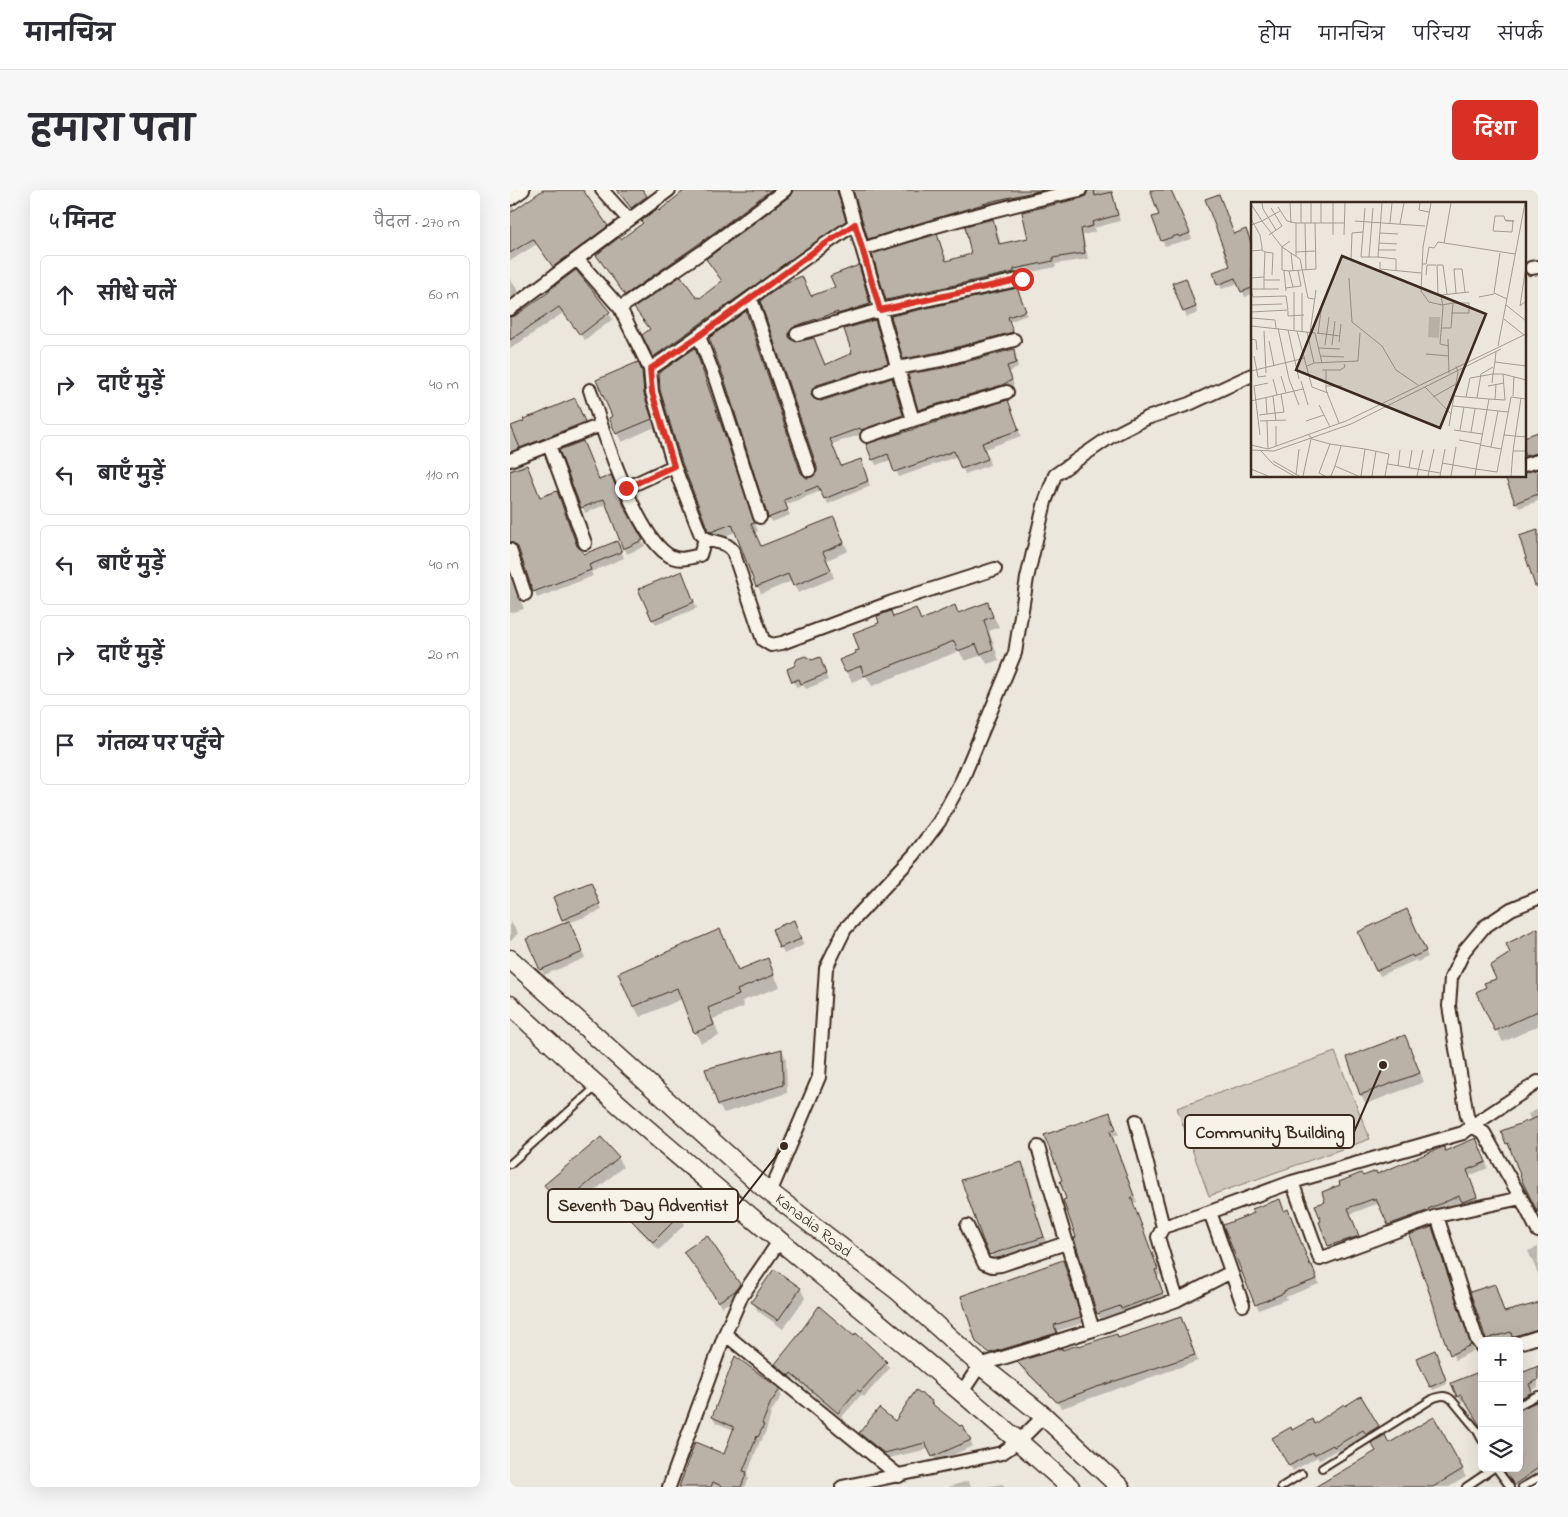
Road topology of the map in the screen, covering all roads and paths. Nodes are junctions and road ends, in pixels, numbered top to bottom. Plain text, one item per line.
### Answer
1 (523, 190) edge
2 (602, 190) edge
3 (669, 190) edge
4 (785, 190) edge
5 (845, 190) edge
6 (1080, 190) edge
7 (510, 199) edge
8 (629, 220) junction
9 (855, 224) junction
10 (863, 250) junction
11 (576, 259) junction
12 (1022, 279) dead end
13 (751, 299) junction
14 (510, 308) edge
15 (620, 308) junction
16 (880, 310) junction
17 (797, 334) dead end
18 (699, 336) junction
19 (1014, 340) dead end
20 (897, 368) junction
21 (650, 369) junction
22 (1251, 375) edge
23 (590, 390) dead end
24 (1006, 392) dead end
25 (819, 393) dead end
26 (913, 420) junction
27 (601, 425) junction
28 (866, 436) dead end
29 (549, 445) junction
30 (510, 460) edge
31 (674, 466) junction
32 (810, 470) dead end
33 (626, 488) junction
34 (760, 517) dead end
35 (705, 539) junction
36 (585, 543) dead end
37 (510, 550) edge
38 (995, 569) dead end
39 (525, 594) dead end
40 (1538, 898) edge
41 (510, 959) edge
42 (510, 1005) edge
43 (1538, 1082) edge
44 (598, 1086) junction
45 (1136, 1121) dead end
46 (1472, 1126) junction
47 (1038, 1147) dead end
48 (510, 1164) edge
49 (1292, 1182) junction
50 (770, 1193) junction
51 (1522, 1198) junction
52 (1210, 1212) junction
53 (1437, 1216) junction
54 (967, 1226) dead end
55 (1163, 1227) junction
56 (1538, 1231) edge
57 (780, 1240) junction
58 (1066, 1243) junction
59 (1231, 1272) junction
60 (1177, 1300) junction
61 (1243, 1305) dead end
62 (1093, 1330) junction
63 (725, 1334) junction
64 (1538, 1337) edge
65 (1478, 1341) edge
66 (1523, 1342) edge
67 (980, 1365) junction
68 (962, 1392) junction
69 (1538, 1395) edge
70 (1523, 1403) edge
71 (1044, 1416) junction
72 (1478, 1427) edge
73 (1019, 1441) junction
74 (1322, 1468) dead end
75 (1489, 1472) edge
76 (1498, 1472) edge
77 (1302, 1474) dead end
78 (899, 1476) junction
79 (1538, 1478) edge
80 (669, 1487) edge
81 (842, 1487) edge
82 (1070, 1487) edge
83 (1120, 1487) edge
84 (1281, 1487) edge
85 (1466, 1487) edge
86 (1510, 1487) edge
87 (1522, 1487) edge

1 - 7 street
2 - 8 street
3 - 8 street
4 - 15 street
5 - 9 street
6 - 10 street
8 - 11 street
9 - 10 street
9 - 13 street
10 - 16 street
11 - 14 street
11 - 15 street
12 - 16 street
13 - 18 street
13 - 32 street
15 - 21 street
16 - 17 street
16 - 20 street
18 - 21 street
18 - 34 street
19 - 20 street
20 - 25 street
20 - 26 street
21 - 31 street
22 - 50 street
23 - 27 street
24 - 26 street
26 - 28 street
27 - 29 street
27 - 33 street
29 - 30 street
29 - 36 street
31 - 33 street
31 - 35 street
33 - 35 street
35 - 38 street
37 - 39 street
40 - 46 street
41 - 50 main road, Kanadia Road
42 - 44 main road, Kanadia Road
43 - 46 street
44 - 48 lane
44 - 57 main road, Kanadia Road
45 - 55 street
46 - 49 street
46 - 51 street
47 - 58 street
49 - 52 street
49 - 53 street
50 - 67 main road, Kanadia Road
51 - 53 street
51 - 56 street
52 - 55 street
52 - 59 street
53 - 65 street
54 - 58 street
55 - 60 street
57 - 63 street
57 - 68 main road, Kanadia Road
58 - 62 street
59 - 60 street
59 - 61 street
60 - 62 street
62 - 67 street
63 - 78 street
63 - 80 street
64 - 66 street
67 - 68 street
67 - 71 main road, Kanadia Road
68 - 73 main road, Kanadia Road
69 - 70 lane
71 - 73 street
71 - 83 main road, Kanadia Road
72 - 74 lane
73 - 78 street
73 - 82 main road, Kanadia Road
75 - 85 lane
76 - 86 lane
77 - 84 lane
78 - 81 street
79 - 87 lane

